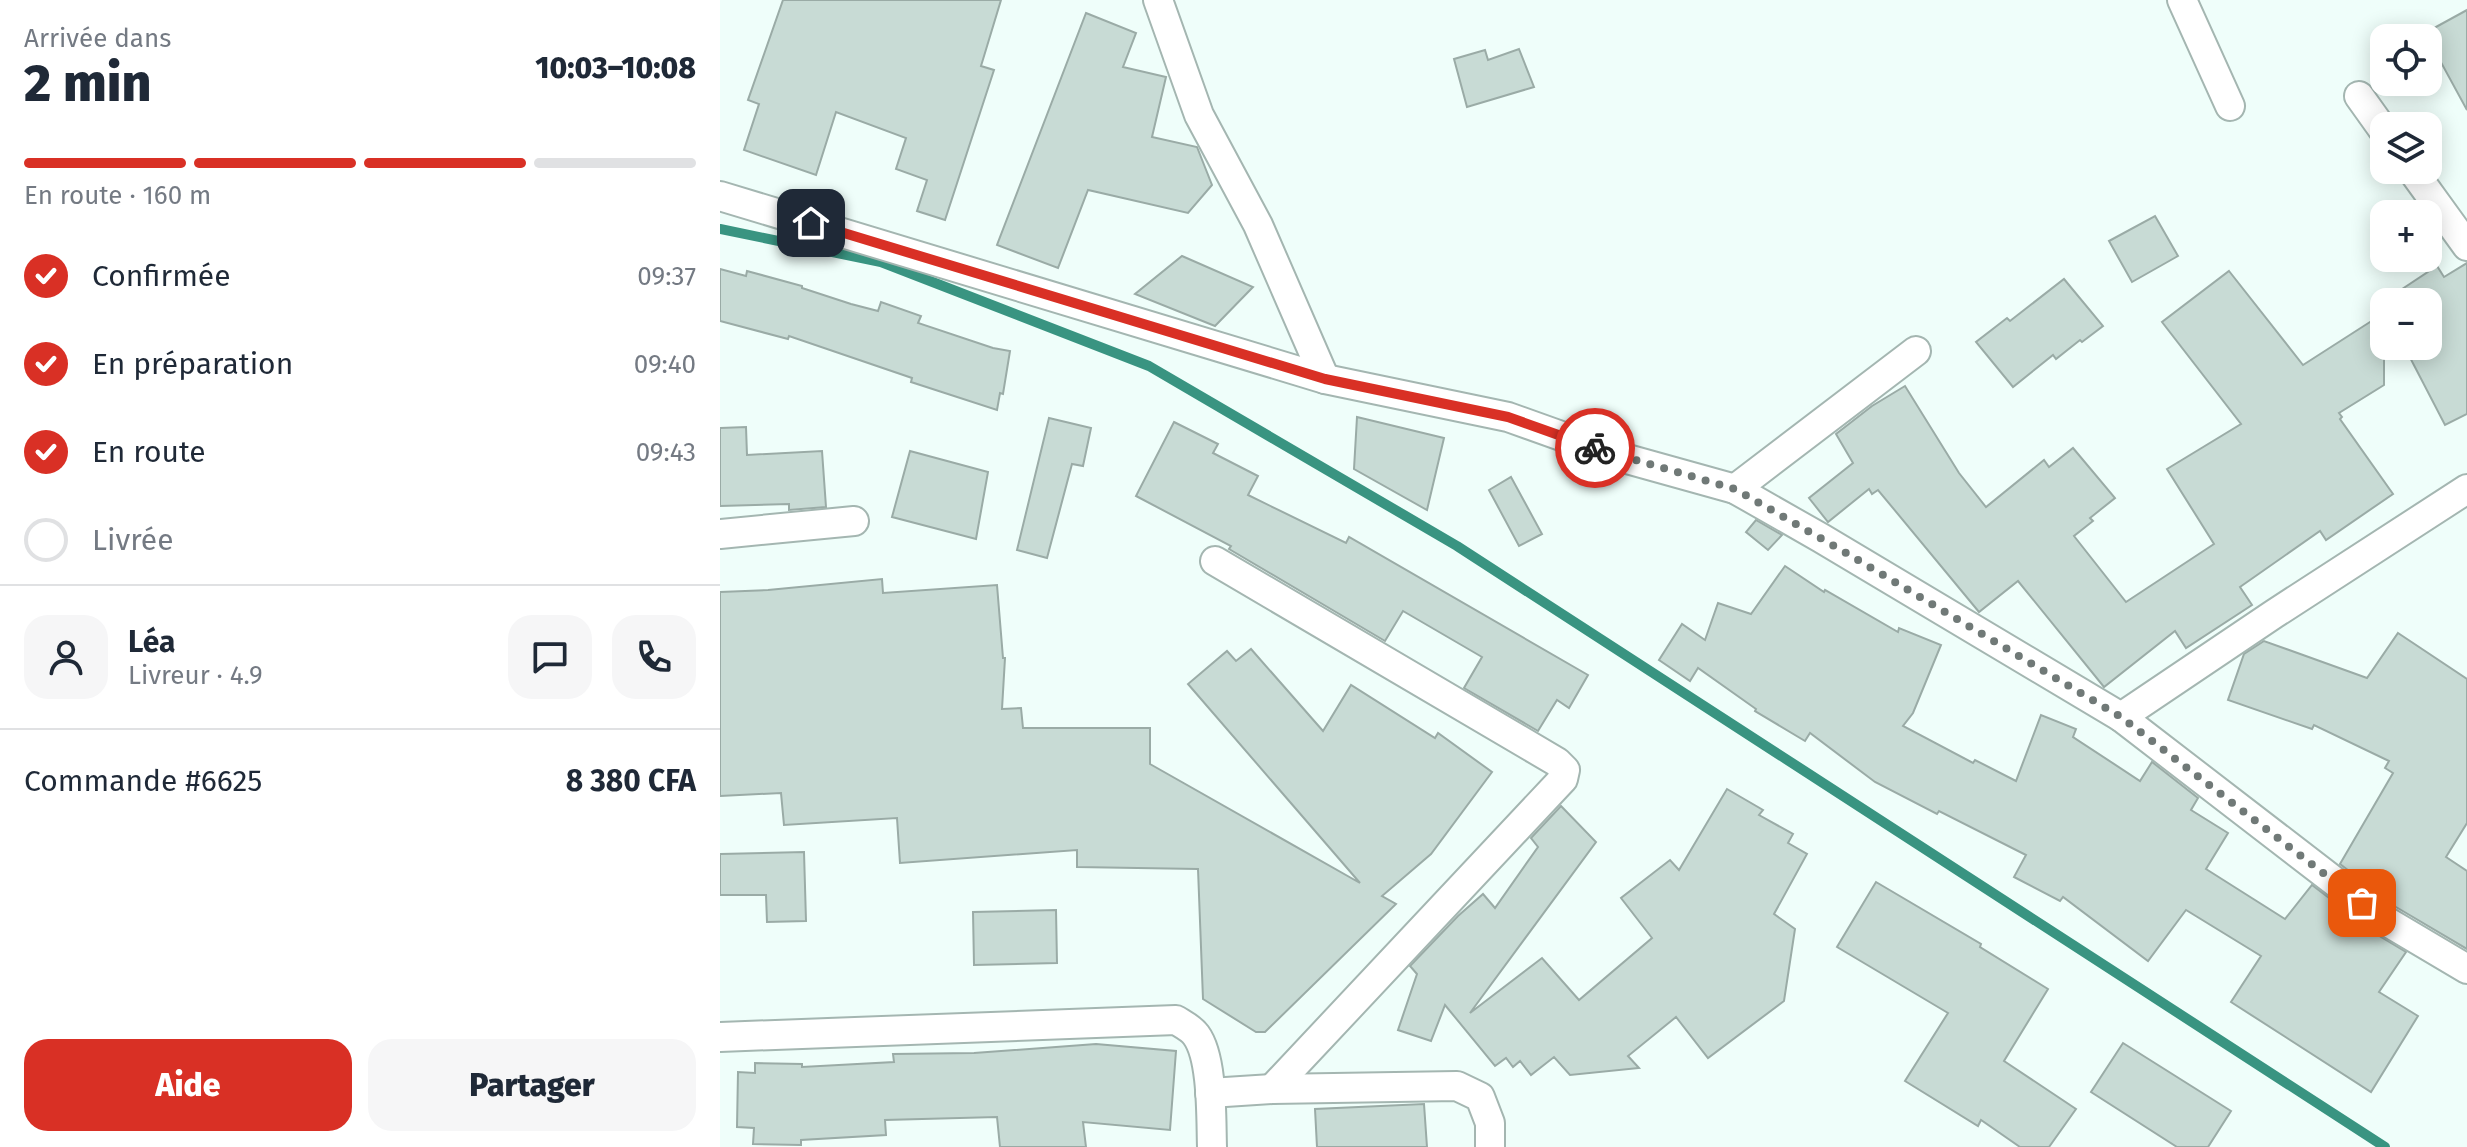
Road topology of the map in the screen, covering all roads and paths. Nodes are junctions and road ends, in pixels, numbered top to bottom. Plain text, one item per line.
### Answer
1 (1158, 0) edge
2 (2182, 0) edge
3 (2359, 96) dead end
4 (2230, 106) dead end
5 (2370, 112) edge
6 (2422, 184) edge
7 (720, 196) edge
8 (2467, 246) edge
9 (1916, 351) dead end
10 (1325, 379) junction
11 (1735, 489) junction
12 (2467, 489) edge
13 (854, 521) dead end
14 (720, 534) edge
15 (1215, 561) dead end
16 (2121, 717) junction
17 (2467, 969) edge
18 (720, 1037) edge
19 (1272, 1089) junction
20 (1210, 1093) junction
21 (1212, 1147) edge
22 (1490, 1147) edge

1 - 10 street
2 - 4 street
3 - 5 street
6 - 8 street
7 - 10 street
9 - 11 street
10 - 11 street
11 - 16 street
12 - 16 street
13 - 14 street
15 - 19 street
16 - 17 street
18 - 20 street
19 - 20 street
19 - 22 street
20 - 21 street

